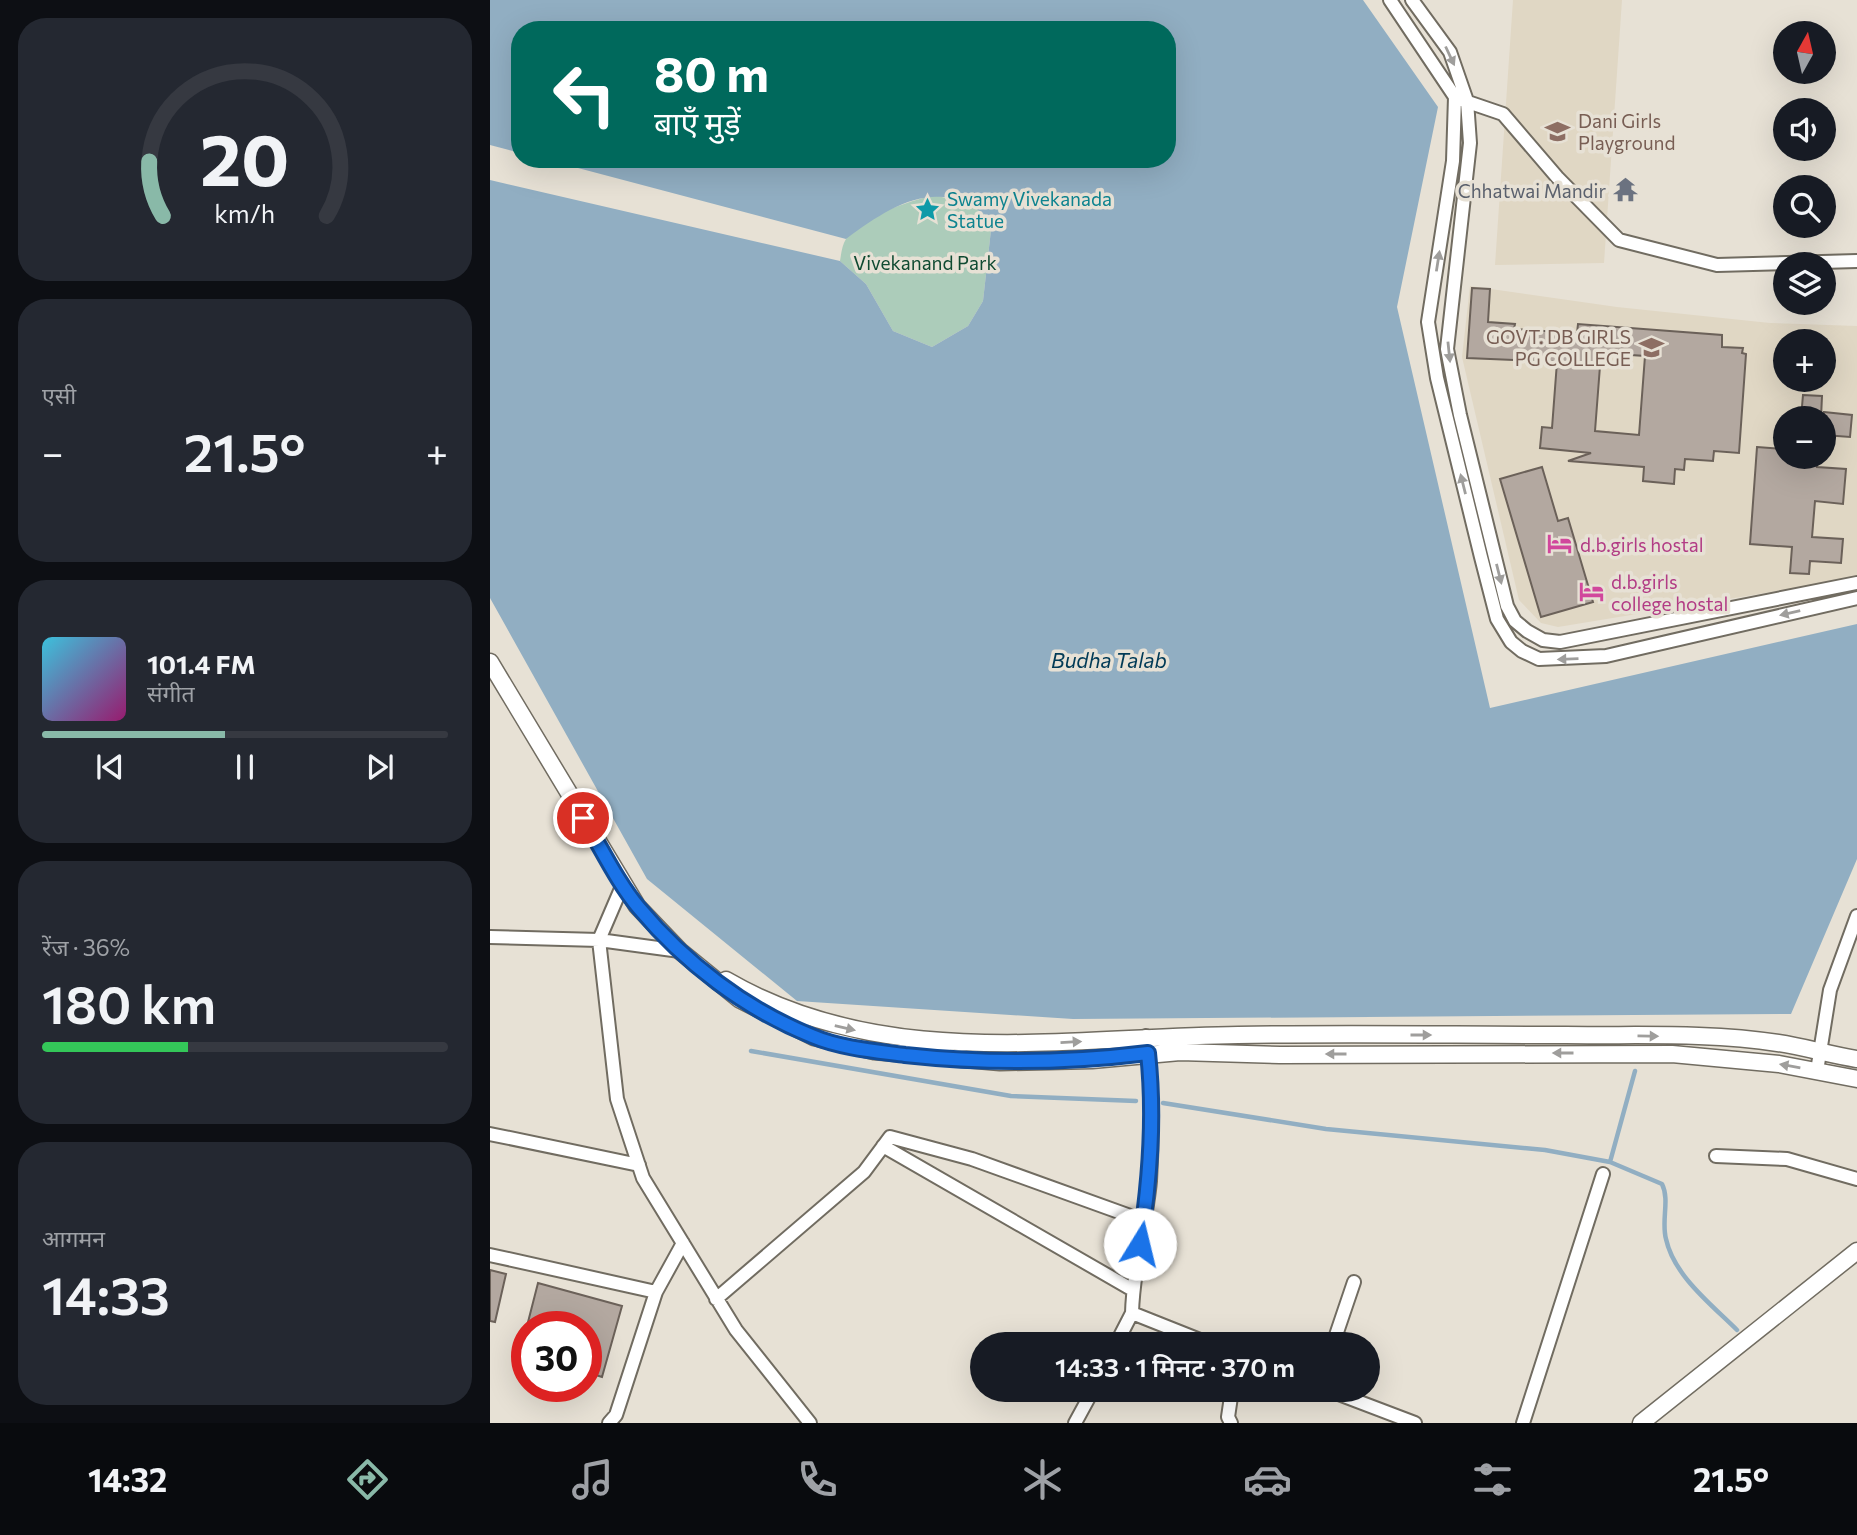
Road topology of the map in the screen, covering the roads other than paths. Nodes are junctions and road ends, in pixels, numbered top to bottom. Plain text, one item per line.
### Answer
1 (1390, 0) edge
2 (1412, 0) edge
3 (1461, 99) junction
4 (1857, 261) edge
5 (1857, 583) edge
6 (1857, 598) edge
7 (490, 662) edge
8 (623, 884) junction
9 (1857, 916) edge
10 (490, 937) edge
11 (599, 940) junction
12 (686, 956) junction
13 (1146, 1036) junction
14 (1148, 1053) junction
15 (1820, 1053) junction
16 (1857, 1059) edge
17 (1817, 1071) junction
18 (1857, 1079) edge
19 (490, 1134) edge
20 (883, 1146) junction
21 (1716, 1156) dead end
22 (639, 1165) junction
23 (1603, 1174) dead end
24 (1857, 1179) edge
25 (1144, 1221) junction
26 (683, 1244) junction
27 (1857, 1251) edge
28 (490, 1255) edge
29 (1354, 1282) dead end
30 (1133, 1290) junction
31 (656, 1292) junction
32 (716, 1299) junction
33 (1132, 1313) junction
34 (1122, 1332) edge
35 (1180, 1332) edge
36 (1337, 1332) edge
37 (1086, 1402) edge
38 (1230, 1402) edge
39 (1360, 1402) edge
40 (609, 1423) edge
41 (810, 1423) edge
42 (1075, 1423) edge
43 (1231, 1423) edge
44 (1415, 1423) edge
45 (1523, 1423) edge
46 (1641, 1423) edge

1 - 3 street
2 -> 3 street
3 - 4 street
3 -> 5 street
6 -> 3 street
7 - 8 street
8 - 11 street
8 - 12 street
9 - 15 street
10 - 11 street
11 - 12 street
11 - 22 street
12 -> 13 street
12 - 14 street
13 - 14 street
13 -> 15 street
17 -> 14 street
14 - 25 street
15 - 16 street
15 - 17 street
17 - 18 street
19 - 22 street
20 - 25 street
20 - 30 street
20 - 32 street
21 - 24 street
22 - 26 street
23 - 45 street
25 - 30 street
26 - 31 street
26 - 32 street
27 - 46 street
28 - 31 street
29 - 36 street
30 - 33 street
31 - 40 street
32 - 41 street
33 - 34 street
33 - 35 street
37 - 42 street
38 - 43 street
39 - 44 street

